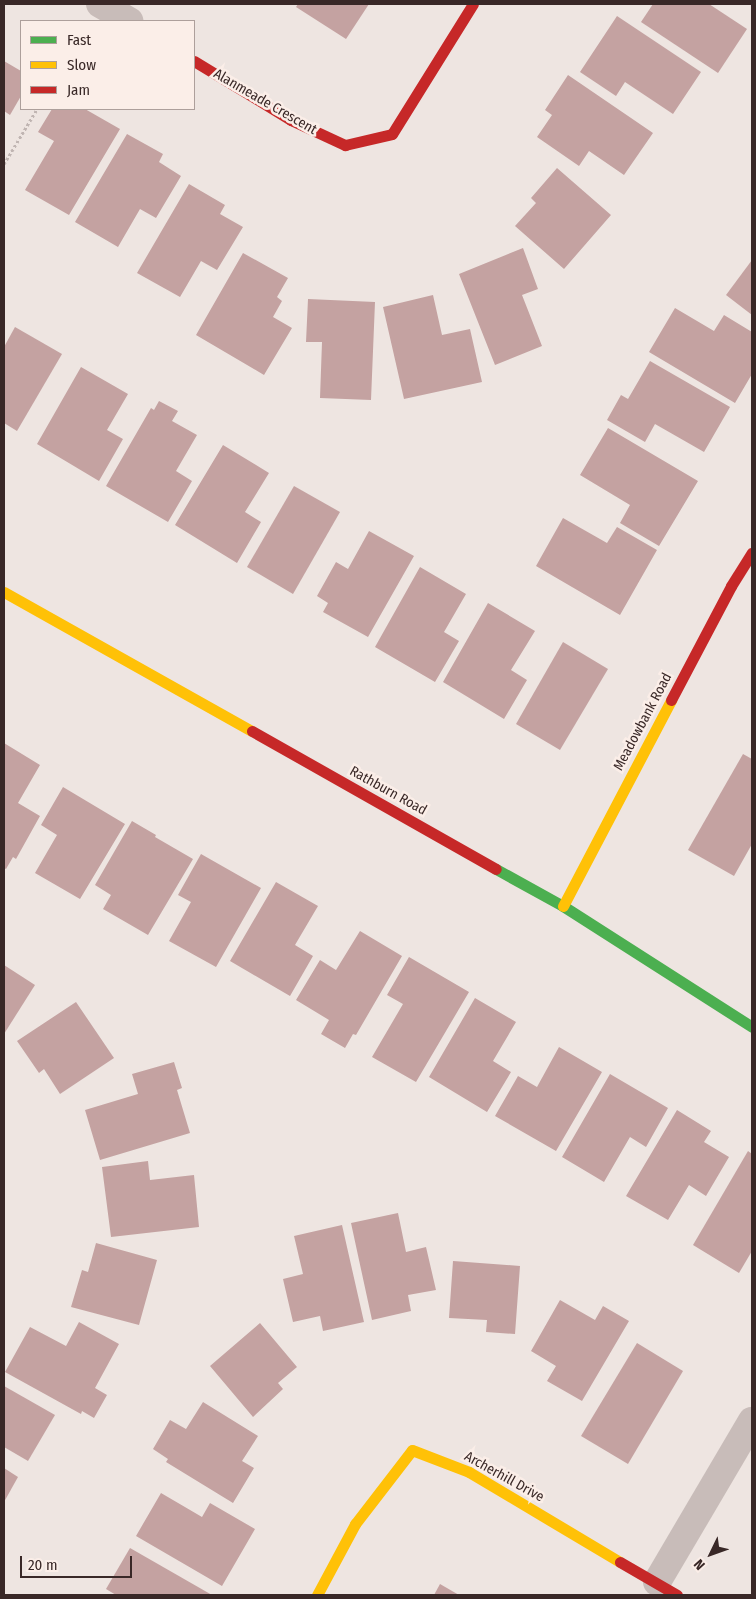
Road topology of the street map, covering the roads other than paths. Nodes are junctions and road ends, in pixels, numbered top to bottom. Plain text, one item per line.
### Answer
1 (100, 4) edge
2 (473, 4) edge
3 (127, 20) edge
4 (195, 61) edge
5 (752, 553) edge
6 (4, 592) edge
7 (563, 906) junction
8 (752, 1027) edge
9 (752, 1421) edge
10 (667, 1589) edge
11 (318, 1595) edge

1 - 3 street
2 - 4 street, Alanmeade Crescent
5 - 7 street, Meadowbank Road
6 - 7 street, Rathburn Road
7 - 8 street, Rathburn Road
9 - 10 street
10 - 11 street, Archerhill Drive

